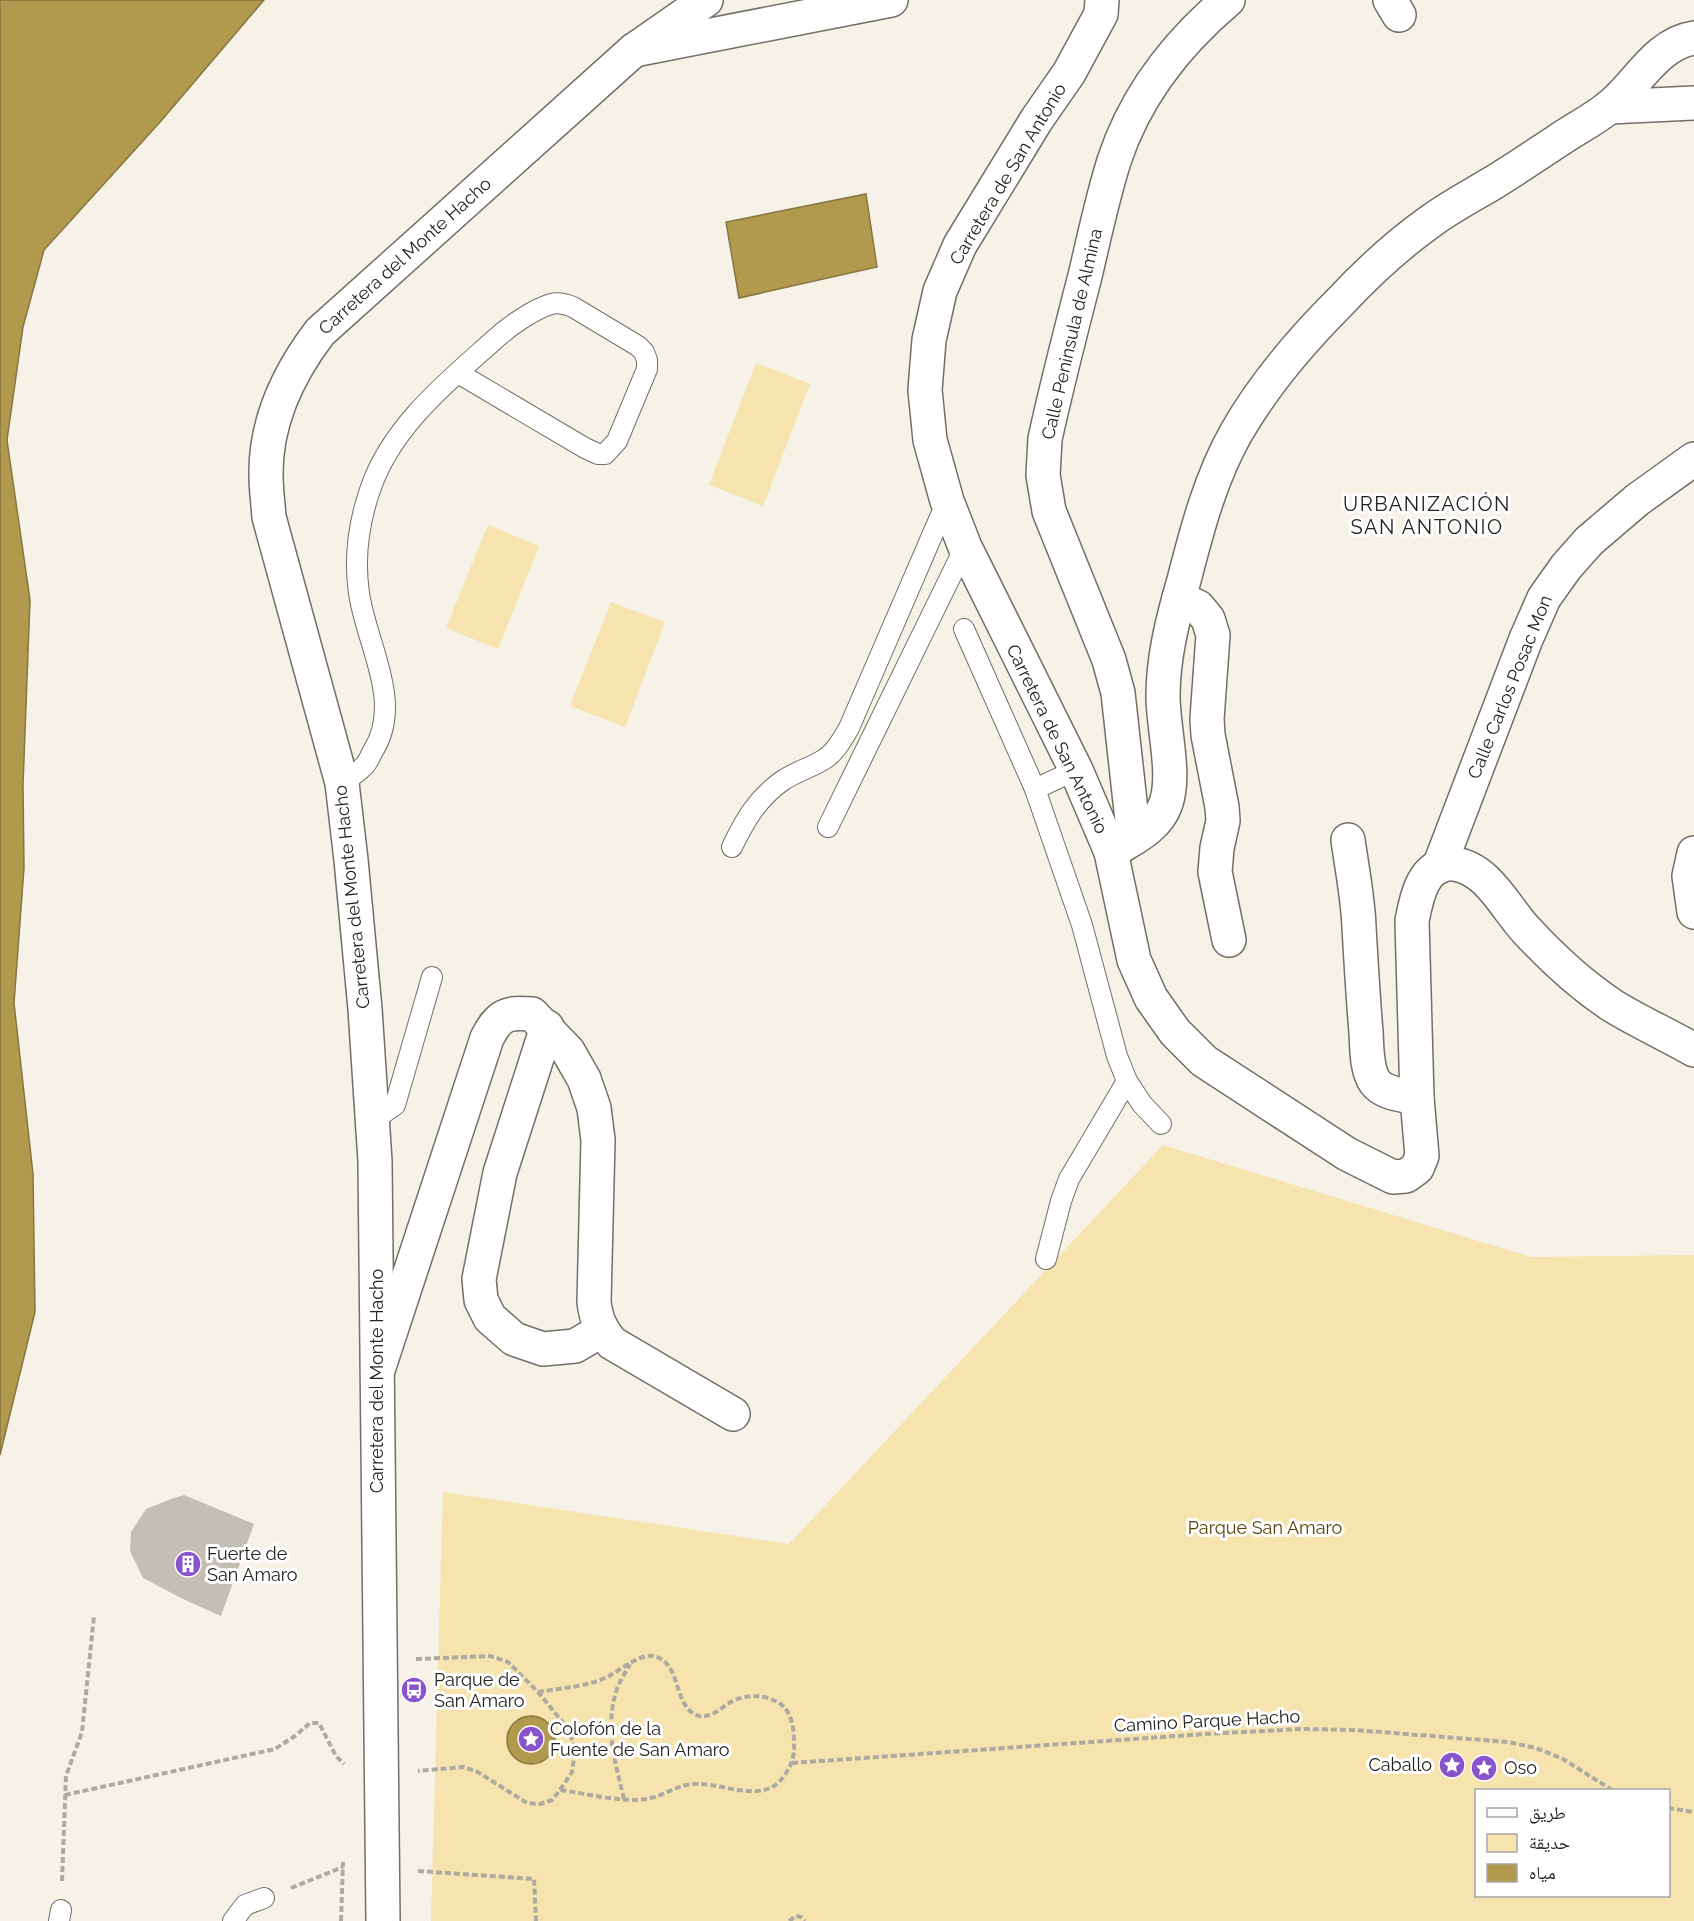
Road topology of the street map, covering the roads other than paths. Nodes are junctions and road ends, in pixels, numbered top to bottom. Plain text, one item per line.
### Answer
1 (706, 0) edge
2 (891, 0) edge
3 (1102, 0) edge
4 (1228, 0) edge
5 (1694, 38) edge
6 (634, 50) junction
7 (1694, 103) edge
8 (1609, 107) junction
9 (458, 373) junction
10 (1694, 459) edge
11 (947, 501) junction
12 (965, 547) junction
13 (1179, 598) junction
14 (964, 629) dead end
15 (1076, 770) junction
16 (342, 783) junction
17 (1035, 789) junction
18 (828, 827) dead end
19 (1348, 840) dead end
20 (1123, 845) junction
21 (732, 847) dead end
22 (1694, 853) edge
23 (1439, 867) junction
24 (1694, 912) edge
25 (1229, 940) dead end
26 (432, 977) dead end
27 (547, 1028) junction
28 (1694, 1050) edge
29 (1127, 1082) junction
30 (1417, 1098) junction
31 (372, 1121) junction
32 (1161, 1124) dead end
33 (1046, 1259) dead end
34 (602, 1330) junction
35 (377, 1374) junction
36 (733, 1414) dead end
37 (264, 1898) road end
38 (233, 1921) edge
39 (383, 1921) edge

1 - 6 street, Carretera del Monte Hacho
2 - 6 street
3 - 11 street, Carretera de San Antonio
4 - 20 street, Calle Peninsula de Almina
5 - 8 street
6 - 16 street, Carretera del Monte Hacho
7 - 8 street
8 - 13 street
9 - 9 lane
9 - 16 lane
10 - 23 street, Calle Carlos Posac Mon
11 - 12 street, Carretera de San Antonio
11 - 21 lane
12 - 15 street, Carretera de San Antonio
12 - 18 lane
13 - 20 street
13 - 25 street
14 - 17 lane
15 - 17 lane
15 - 20 street, Carretera de San Antonio
16 - 31 street, Carretera del Monte Hacho
17 - 29 lane
19 - 30 street
20 - 30 street, Carretera de San Antonio
22 - 24 street
23 - 28 street
23 - 30 street, Carretera de San Antonio
26 - 31 lane
27 - 34 street
27 - 34 street
27 - 35 street
29 - 32 lane
29 - 33 lane
31 - 35 street, Carretera del Monte Hacho
34 - 36 street
35 - 39 street, Carretera del Monte Hacho
37 - 38 lane

